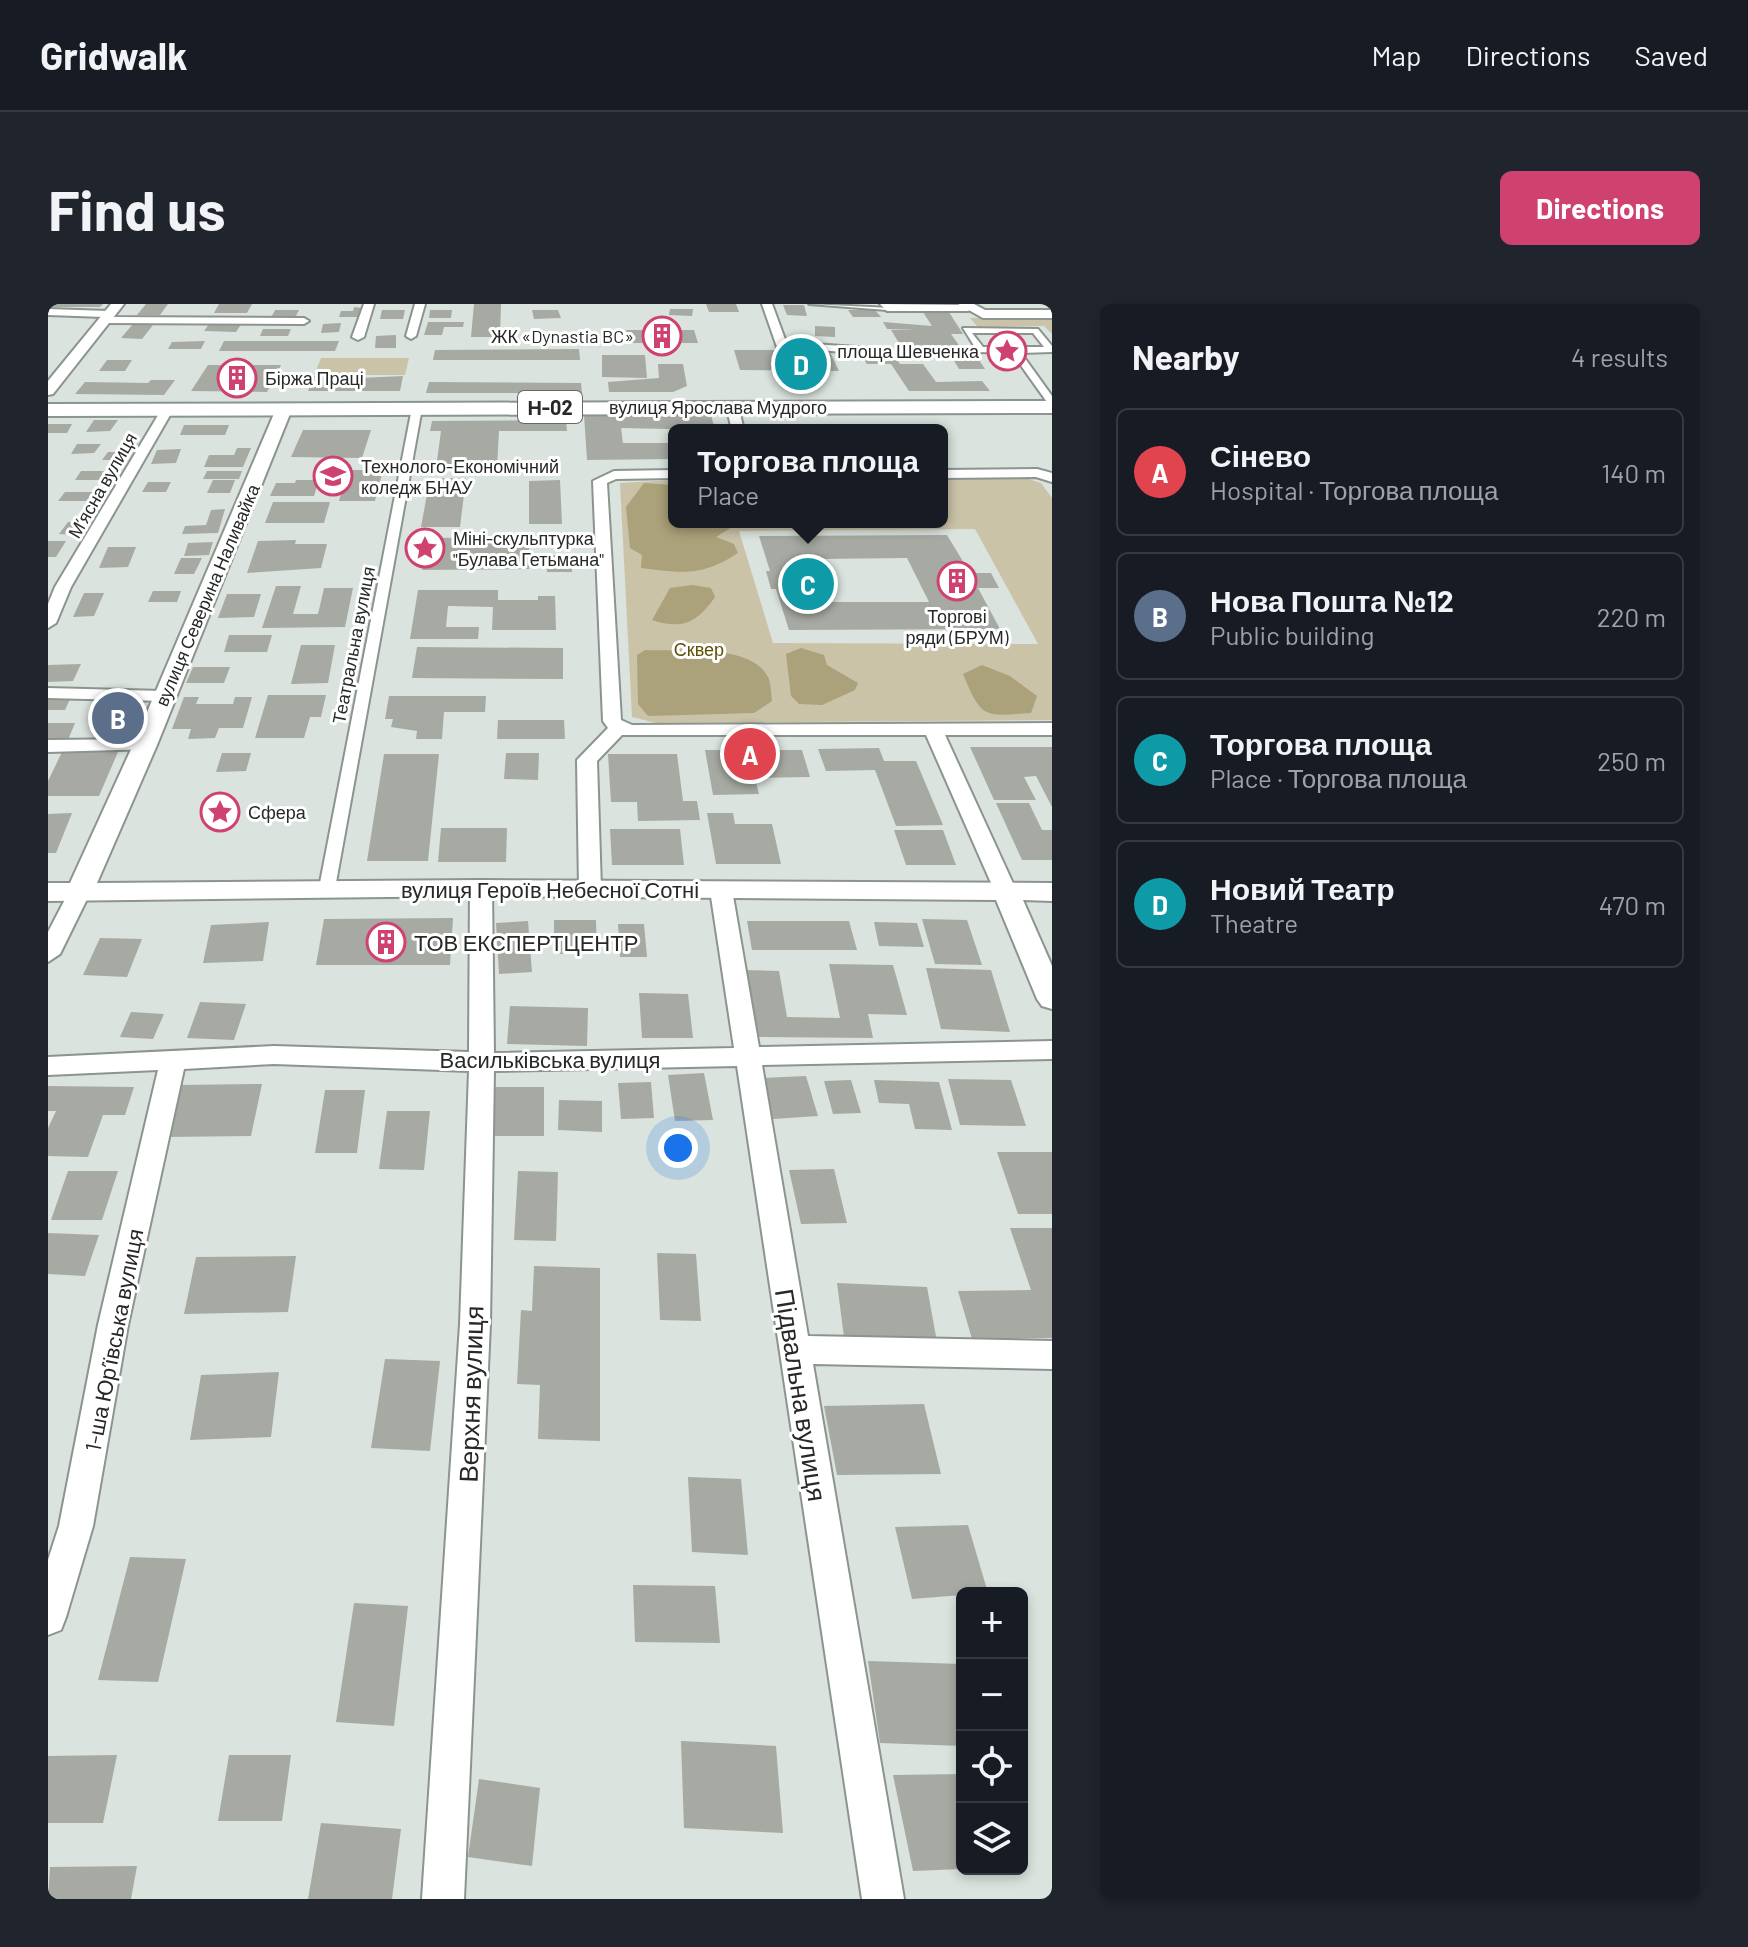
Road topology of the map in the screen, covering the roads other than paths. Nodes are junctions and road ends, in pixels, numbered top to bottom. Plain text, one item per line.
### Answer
1 (369, 304) edge
2 (420, 304) edge
3 (767, 304) edge
4 (813, 304) edge
5 (886, 306) edge
6 (970, 308) edge
7 (310, 309) dead end
8 (48, 312) edge
9 (111, 313) edge
10 (1052, 314) edge
11 (304, 321) junction
12 (296, 336) dead end
13 (411, 336) dead end
14 (358, 337) dead end
15 (1015, 350) junction
16 (884, 352) dead end
17 (48, 391) edge
18 (1051, 404) edge
19 (732, 406) junction
20 (417, 408) junction
21 (284, 409) junction
22 (48, 410) edge
23 (167, 410) junction
24 (736, 424) edge
25 (668, 474) edge
26 (948, 474) edge
27 (1052, 478) edge
28 (48, 623) edge
29 (48, 693) edge
30 (163, 696) junction
31 (618, 728) junction
32 (1052, 729) edge
33 (934, 731) junction
34 (145, 745) junction
35 (48, 746) edge
36 (327, 888) junction
37 (481, 888) junction
38 (590, 889) junction
39 (721, 890) junction
40 (80, 891) junction
41 (48, 892) edge
42 (1006, 892) junction
43 (1052, 892) edge
44 (48, 954) edge
45 (1052, 999) edge
46 (1052, 1050) edge
47 (747, 1057) junction
48 (173, 1061) junction
49 (482, 1062) junction
50 (48, 1066) edge
51 (795, 1350) junction
52 (1052, 1355) edge
53 (48, 1617) edge
54 (443, 1899) edge
55 (883, 1899) edge

1 - 14 street
2 - 13 street
3 - 16 street
4 - 5 street
5 - 6 street
6 - 10 street
7 - 11 street
8 - 9 street
9 - 11 street
9 - 17 street
11 - 12 street
15 - 15 street
15 - 18 street
18 - 19 main road, вулиця Ярослава Мудрого / Н-02
19 - 20 main road, вулиця Ярослава Мудрого / Н-02
19 - 24 street
20 - 21 main road, вулиця Ярослава Мудрого / Н-02
20 - 36 street, Театральна вулиця
21 - 23 main road, вулиця Ярослава Мудрого / Н-02
21 - 30 street, вулиця Северина Наливайка
22 - 23 main road, вулиця Ярослава Мудрого / Н-02
23 - 28 street, Мʼясна вулиця
25 - 31 street
26 - 27 street
29 - 30 street
30 - 34 street, вулиця Северина Наливайка
31 - 33 street
31 - 38 street
32 - 33 street
33 - 42 street
34 - 35 street
34 - 40 street, вулиця Северина Наливайка
36 - 37 street, вулиця Героїв Небесної Сотні
36 - 40 street, вулиця Героїв Небесної Сотні
37 - 38 street, вулиця Героїв Небесної Сотні
37 - 49 street, Верхня вулиця
38 - 39 street, вулиця Героїв Небесної Сотні
39 - 42 street, вулиця Героїв Небесної Сотні
39 - 47 street, Підвальна вулиця
40 - 41 street, вулиця Героїв Небесної Сотні
40 - 44 street, вулиця Северина Наливайка
42 - 43 street, вулиця Героїв Небесної Сотні
42 - 45 street
46 - 47 street, Васильківська вулиця
47 - 49 street, Васильківська вулиця
47 - 51 street, Підвальна вулиця
48 - 49 street, Васильківська вулиця
48 - 50 street, Васильківська вулиця
48 - 53 street, 1-ша Юрʼївська вулиця
49 - 54 street, Верхня вулиця
51 - 52 street
51 - 55 street, Підвальна вулиця

